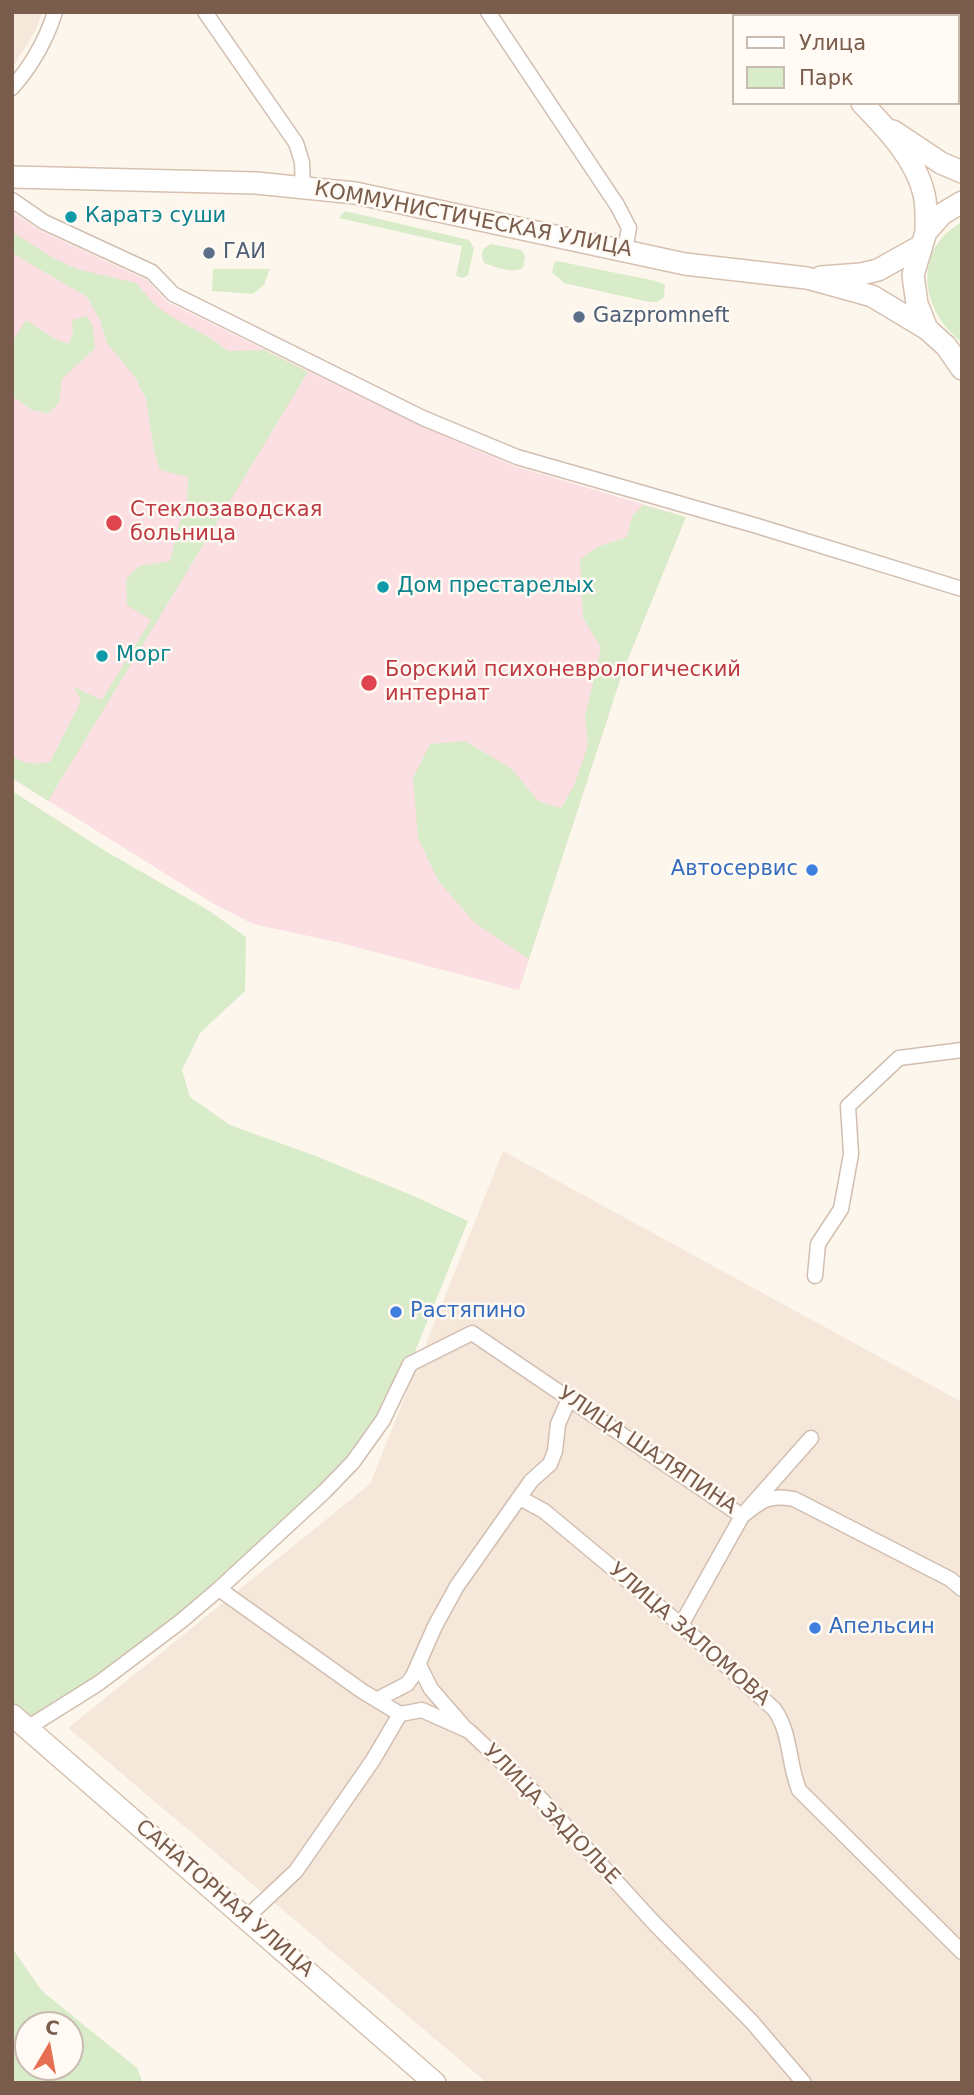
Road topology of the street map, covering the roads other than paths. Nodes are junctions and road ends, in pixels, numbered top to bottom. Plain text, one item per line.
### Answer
1 (55, 12) edge
2 (205, 12) edge
3 (488, 12) edge
4 (12, 88) edge
5 (864, 105) edge
6 (882, 124) junction
7 (962, 172) edge
8 (12, 177) edge
9 (303, 187) junction
10 (12, 200) edge
11 (962, 202) edge
12 (924, 239) junction
13 (625, 250) junction
14 (807, 278) junction
15 (927, 330) junction
16 (954, 350) edge
17 (962, 369) edge
18 (962, 589) edge
19 (962, 1050) edge
20 (815, 1276) dead end
21 (569, 1399) junction
22 (811, 1438) dead end
23 (520, 1498) junction
24 (742, 1516) junction
25 (219, 1588) junction
26 (962, 1589) edge
27 (681, 1625) junction
28 (419, 1665) junction
29 (378, 1699) junction
30 (400, 1714) junction
31 (21, 1721) edge
32 (469, 1731) junction
33 (247, 1917) junction
34 (962, 1952) edge
35 (435, 2083) edge
36 (804, 2083) edge

1 - 4 street
2 - 9 street
3 - 13 street
5 - 6 street
6 - 7 street
6 - 12 street
8 - 9 street, КОММУНИСТИЧЕСКАЯ УЛИЦА
9 - 13 street, КОММУНИСТИЧЕСКАЯ УЛИЦА
10 - 18 street
11 - 12 street, КОММУНИСТИЧЕСКАЯ УЛИЦА
12 - 14 street, КОММУНИСТИЧЕСКАЯ УЛИЦА
12 - 15 street
13 - 14 street, КОММУНИСТИЧЕСКАЯ УЛИЦА
14 - 15 street, КОММУНИСТИЧЕСКАЯ УЛИЦА
15 - 16 street, КОММУНИСТИЧЕСКАЯ УЛИЦА
16 - 17 street, КОММУНИСТИЧЕСКАЯ УЛИЦА
19 - 20 street
21 - 23 street
21 - 24 street, УЛИЦА ШАЛЯПИНА
21 - 25 street, УЛИЦА ШАЛЯПИНА
22 - 24 street
23 - 27 street, УЛИЦА ЗАЛОМОВА
23 - 28 street
24 - 26 street, УЛИЦА ШАЛЯПИНА
24 - 27 street
25 - 29 street
25 - 31 street
27 - 34 street, УЛИЦА ЗАЛОМОВА
28 - 29 street
28 - 32 street
29 - 30 street
30 - 32 street, УЛИЦА ЗАДОЛЬЕ
30 - 33 street
31 - 33 street, САНАТОРНАЯ УЛИЦА
32 - 36 street, УЛИЦА ЗАДОЛЬЕ
33 - 35 street, САНАТОРНАЯ УЛИЦА

